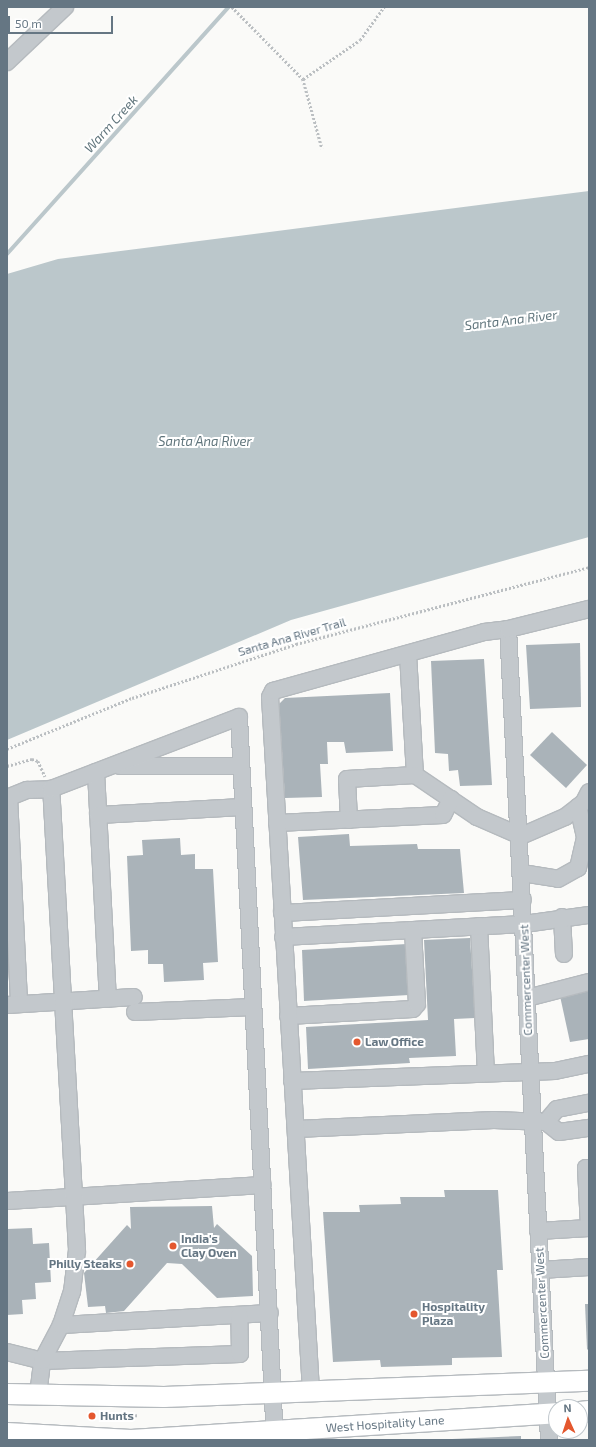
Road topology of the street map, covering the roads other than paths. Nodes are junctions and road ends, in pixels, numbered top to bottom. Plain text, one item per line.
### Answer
1 (65, 7) edge
2 (7, 62) edge
3 (589, 609) edge
4 (508, 629) junction
5 (408, 654) junction
6 (112, 765) junction
7 (241, 766) junction
8 (96, 772) junction
9 (415, 775) junction
10 (51, 789) junction
11 (589, 792) edge
12 (8, 798) edge
13 (451, 799) junction
14 (243, 807) junction
15 (578, 807) junction
16 (98, 815) junction
17 (349, 820) junction
18 (277, 823) junction
19 (521, 836) junction
20 (522, 873) junction
21 (523, 900) junction
22 (282, 912) junction
23 (589, 915) edge
24 (562, 916) junction
25 (524, 924) junction
26 (479, 926) junction
27 (413, 930) junction
28 (283, 937) junction
29 (564, 954) dead end
30 (589, 982) edge
31 (527, 998) junction
32 (108, 999) junction
33 (63, 1002) junction
34 (13, 1005) edge
35 (252, 1007) junction
36 (288, 1016) junction
37 (589, 1064) edge
38 (530, 1071) junction
39 (486, 1073) junction
40 (292, 1082) junction
41 (589, 1103) edge
42 (538, 1122) junction
43 (589, 1128) edge
44 (296, 1130) junction
45 (589, 1168) edge
46 (263, 1185) junction
47 (74, 1196) junction
48 (7, 1201) edge
49 (589, 1227) edge
50 (538, 1231) junction
51 (589, 1267) edge
52 (540, 1270) junction
53 (270, 1313) junction
54 (239, 1315) junction
55 (61, 1325) junction
56 (7, 1352) edge
57 (42, 1361) junction
58 (589, 1381) edge
59 (546, 1383) junction
60 (311, 1391) junction
61 (272, 1393) junction
62 (7, 1394) edge
63 (38, 1395) junction
64 (549, 1399) edge
65 (548, 1413) edge
66 (7, 1433) edge
67 (275, 1436) edge

1 - 2 street
3 - 4 street
4 - 5 street
4 - 19 street, Commercenter West
5 - 9 street
5 - 18 street
6 - 7 street
6 - 7 street
6 - 8 street
7 - 14 street
8 - 10 street
8 - 16 street
9 - 13 street
9 - 17 street
10 - 12 street
10 - 33 street
11 - 15 street
12 - 34 street
13 - 17 street
13 - 19 street
14 - 16 street
14 - 35 street
15 - 19 street
15 - 20 street
16 - 32 street
17 - 18 street
18 - 22 street
19 - 20 street, Commercenter West
20 - 21 street, Commercenter West
21 - 22 street
21 - 25 street, Commercenter West
22 - 28 street
23 - 24 street
24 - 25 street
24 - 29 street
25 - 26 street
25 - 31 street, Commercenter West
26 - 27 street
26 - 39 street
27 - 28 street
27 - 36 street
28 - 36 street
30 - 31 street
31 - 38 street, Commercenter West
32 - 33 street
32 - 35 street
33 - 34 street
33 - 47 street
35 - 46 street
36 - 40 street
37 - 38 street
38 - 39 street
38 - 42 street, Commercenter West
39 - 40 street
40 - 44 street
41 - 42 street
42 - 43 street
42 - 44 street
42 - 50 street, Commercenter West
44 - 60 street
45 - 49 street
46 - 47 street
46 - 53 street
47 - 48 street
47 - 55 street
49 - 50 street
50 - 52 street, Commercenter West
51 - 52 street
52 - 59 street, Commercenter West
53 - 54 street
53 - 61 street
54 - 55 street
54 - 57 street
55 - 57 street
56 - 57 street
57 - 63 street
58 - 59 main road
59 - 60 main road
59 - 64 street, Commercenter West
60 - 61 main road
61 - 63 main road
61 - 67 street
62 - 63 main road
65 - 67 main road, West Hospitality Lane
66 - 67 main road, West Hospitality Lane

